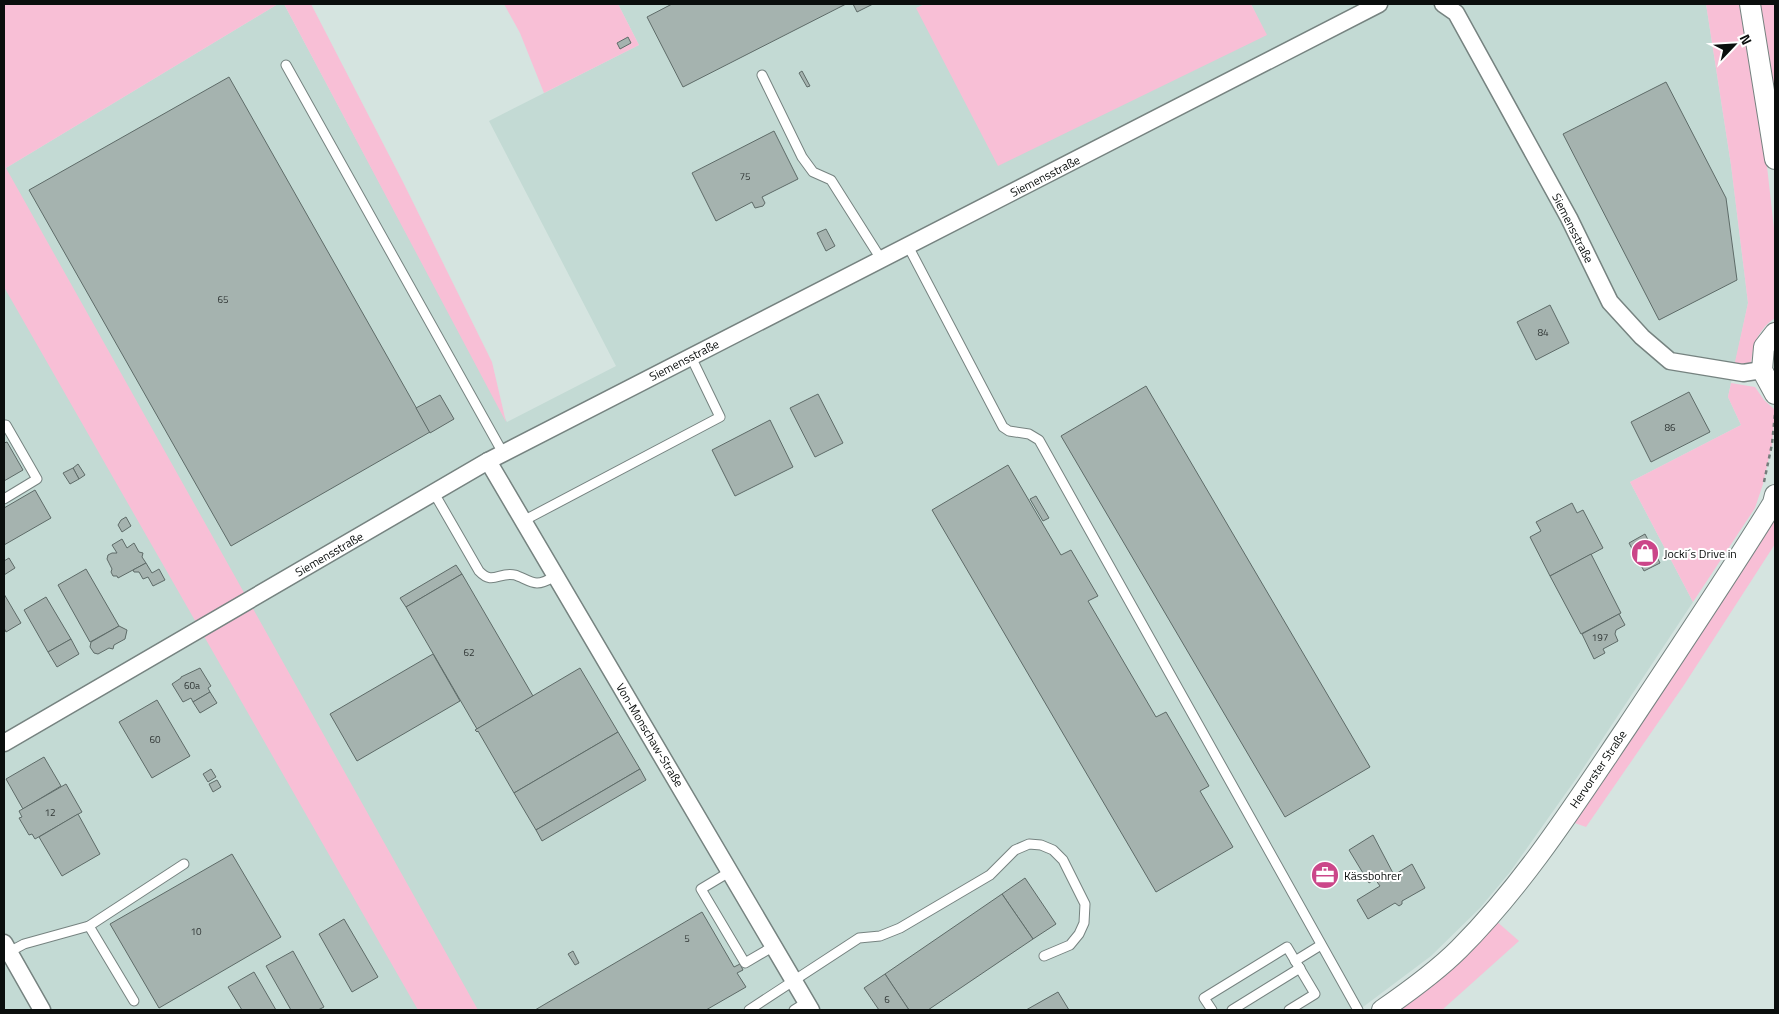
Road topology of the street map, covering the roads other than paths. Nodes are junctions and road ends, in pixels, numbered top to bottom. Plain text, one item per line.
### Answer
1 (1379, 4) edge
2 (1443, 4) edge
3 (1750, 4) edge
4 (286, 65) dead end
5 (762, 75) dead end
6 (1775, 159) edge
7 (908, 246) junction
8 (881, 260) junction
9 (1775, 332) edge
10 (691, 357) junction
11 (1762, 370) junction
12 (1775, 394) edge
13 (4, 425) edge
14 (503, 453) junction
15 (488, 461) junction
16 (1769, 490) edge
17 (434, 493) junction
18 (4, 499) edge
19 (523, 521) junction
20 (555, 576) junction
21 (4, 743) edge
22 (184, 864) dead end
23 (731, 871) junction
24 (89, 926) junction
25 (1321, 945) junction
26 (774, 946) junction
27 (6, 947) edge
28 (1044, 956) dead end
29 (1298, 965) junction
30 (794, 980) junction
31 (134, 1001) dead end
32 (804, 1008) edge
33 (42, 1010) edge
34 (749, 1010) edge
35 (1212, 1010) edge
36 (1232, 1010) edge
37 (1289, 1010) edge
38 (1358, 1010) edge
39 (1382, 1010) edge

1 - 7 street, Siemensstraße
2 - 11 street, Siemensstraße
3 - 6 street
4 - 14 lane
5 - 8 lane
7 - 8 street, Siemensstraße
7 - 25 lane
8 - 10 street, Siemensstraße
9 - 11 street
10 - 14 street, Siemensstraße
10 - 19 lane
11 - 12 street
13 - 18 lane
14 - 15 street, Siemensstraße
15 - 17 street, Siemensstraße
15 - 19 street, Von-Monschaw-Straße
16 - 39 street, Hervorster Straße
17 - 20 lane
17 - 21 street, Siemensstraße
19 - 20 street, Von-Monschaw-Straße
20 - 23 street, Von-Monschaw-Straße
22 - 24 lane
23 - 26 street, Von-Monschaw-Straße
23 - 26 lane
24 - 27 lane
24 - 31 lane
25 - 29 lane
25 - 38 lane
26 - 30 street, Von-Monschaw-Straße
27 - 33 street
28 - 30 lane
29 - 35 lane
29 - 36 lane
29 - 37 lane
30 - 32 street, Von-Monschaw-Straße
30 - 34 lane

